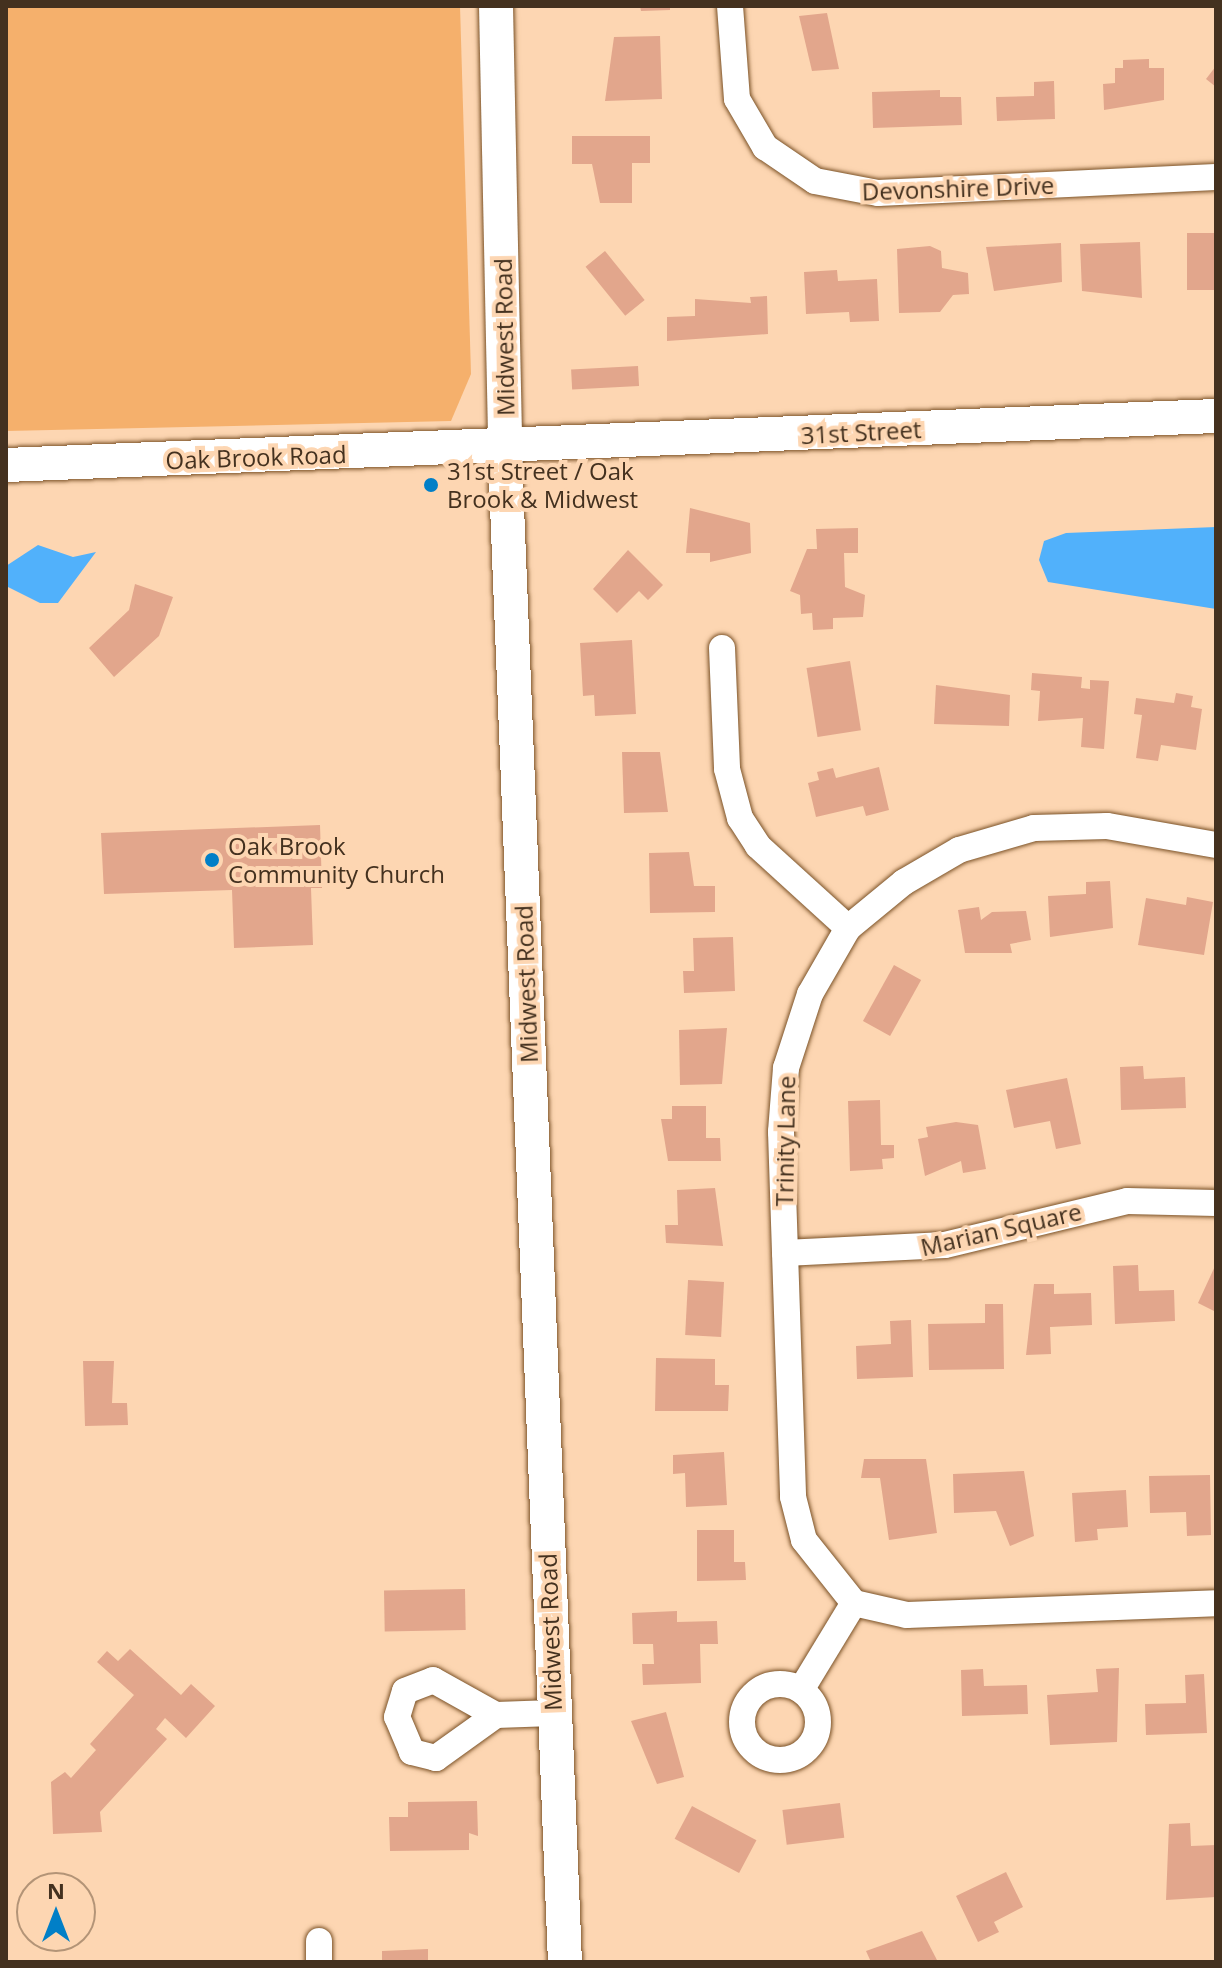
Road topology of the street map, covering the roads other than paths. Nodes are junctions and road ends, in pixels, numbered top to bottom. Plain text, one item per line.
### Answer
1 (496, 6) edge
2 (730, 6) edge
3 (1216, 177) edge
4 (1216, 416) edge
5 (506, 447) junction
6 (6, 465) edge
7 (722, 648) dead end
8 (1216, 845) edge
9 (848, 928) junction
10 (1216, 1203) edge
11 (785, 1253) junction
12 (854, 1603) junction
13 (1216, 1603) edge
14 (801, 1690) dead end
15 (553, 1713) junction
16 (496, 1715) dead end
17 (565, 1962) edge

1 - 5 main road, Midwest Road
2 - 3 street, Devonshire Drive
4 - 5 main road, 31st Street
5 - 6 main road, Oak Brook Road
5 - 15 main road, Midwest Road
7 - 9 street
8 - 9 street, Trinity Lane
9 - 11 street, Trinity Lane
10 - 11 street, Marian Square
11 - 12 street, Trinity Lane
12 - 13 street
12 - 14 street
15 - 16 street
15 - 17 main road, Midwest Road

